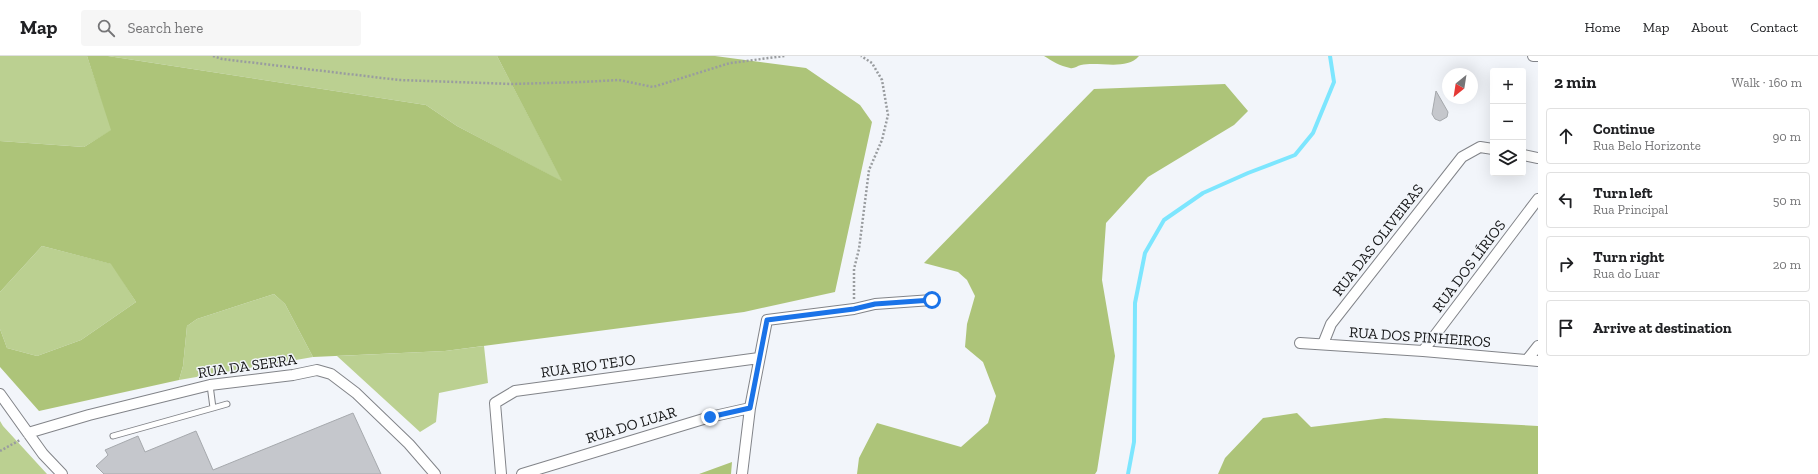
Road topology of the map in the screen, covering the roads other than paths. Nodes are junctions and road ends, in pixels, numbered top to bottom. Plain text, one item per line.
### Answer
1 (1533, 56) edge
2 (1538, 56) edge
3 (1490, 149) edge
4 (1526, 156) edge
5 (1538, 158) edge
6 (1538, 199) edge
7 (932, 300) dead end
8 (1300, 343) dead end
9 (1323, 344) junction
10 (1538, 346) edge
11 (1423, 350) junction
12 (759, 358) junction
13 (1527, 360) junction
14 (1538, 361) edge
15 (210, 385) junction
16 (0, 394) edge
17 (227, 404) dead end
18 (213, 408) junction
19 (750, 408) junction
20 (28, 433) junction
21 (113, 436) dead end
22 (62, 474) edge
23 (435, 474) edge
24 (501, 474) edge
25 (522, 474) edge
26 (742, 474) edge

1 - 2 street
3 - 9 street, RUA DAS OLIVEIRAS
4 - 5 street
6 - 11 street, RUA DOS LÍRIOS
7 - 12 street
8 - 9 street, RUA DOS PINHEIROS
9 - 11 street, RUA DOS PINHEIROS
10 - 13 street
11 - 13 street, RUA DOS PINHEIROS
12 - 19 street
12 - 24 street, RUA RIO TEJO
13 - 14 street, RUA DOS PINHEIROS
15 - 18 lane
15 - 20 street, RUA DA SERRA
15 - 23 street, RUA DA SERRA
16 - 20 street
17 - 18 lane
18 - 21 lane
19 - 25 street, RUA DO LUAR
19 - 26 street
20 - 22 street

